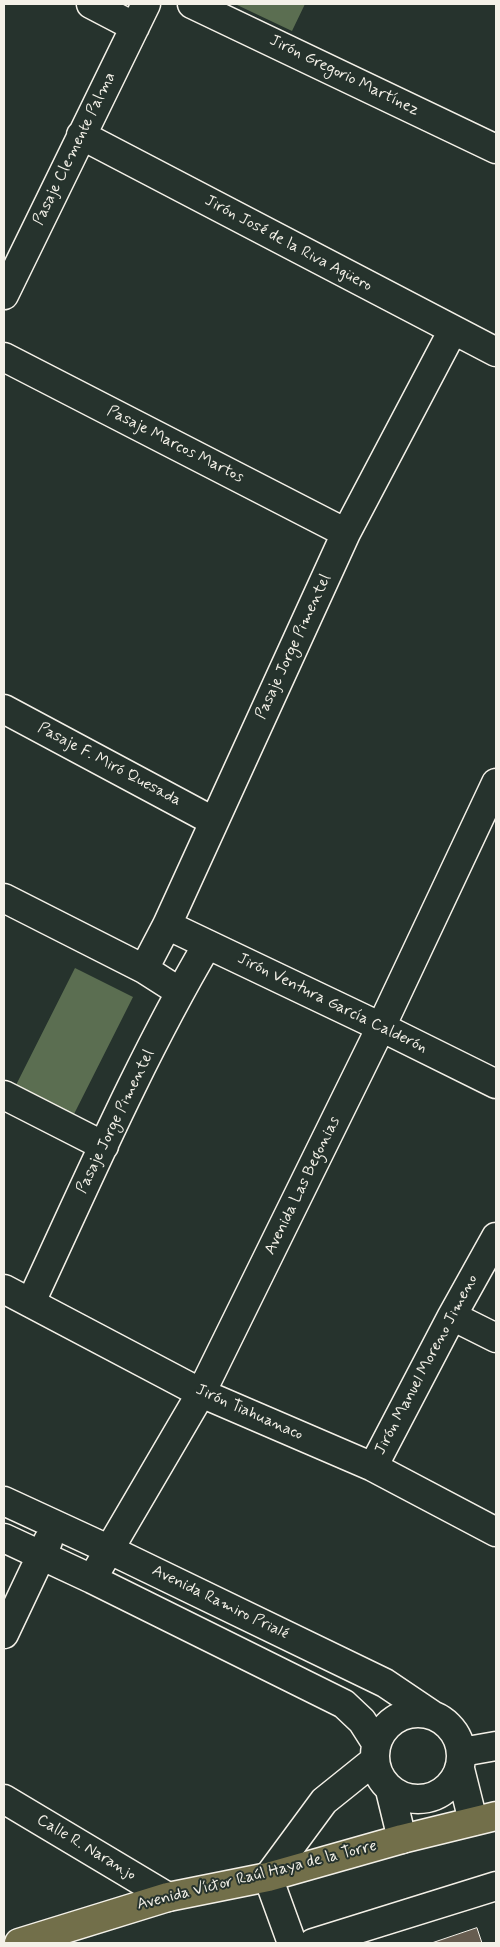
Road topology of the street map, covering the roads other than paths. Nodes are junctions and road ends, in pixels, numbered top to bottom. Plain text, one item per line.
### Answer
1 (91, 4) edge
2 (192, 4) edge
3 (140, 15) edge
4 (81, 135) junction
5 (496, 149) edge
6 (4, 295) edge
7 (452, 330) junction
8 (496, 352) edge
9 (4, 356) edge
10 (346, 533) junction
11 (4, 709) edge
12 (496, 783) edge
13 (213, 821) junction
14 (4, 898) edge
15 (167, 925) junction
16 (207, 945) junction
17 (144, 969) junction
18 (180, 992) junction
19 (382, 1026) junction
20 (496, 1084) edge
21 (4, 1095) edge
22 (104, 1146) junction
23 (496, 1237) edge
24 (4, 1288) edge
25 (31, 1302) junction
26 (452, 1316) junction
27 (496, 1338) edge
28 (201, 1393) junction
29 (373, 1467) junction
30 (4, 1501) edge
31 (56, 1526) junction
32 (496, 1532) edge
33 (4, 1538) edge
34 (108, 1549) junction
35 (40, 1556) junction
36 (92, 1579) junction
37 (4, 1634) edge
38 (431, 1714) junction
39 (496, 1746) edge
40 (376, 1752) junction
41 (461, 1760) junction
42 (390, 1790) junction
43 (4, 1799) edge
44 (485, 1819) edge
45 (402, 1839) junction
46 (268, 1877) junction
47 (496, 1886) edge
48 (168, 1897) junction
49 (19, 1943) edge
50 (292, 1943) edge
51 (313, 1943) edge

1 - 3 street
2 - 5 street, Jirón Gregorio Martínez
3 - 4 street, Pasaje Clemente Palma
4 - 6 street, Pasaje Clemente Palma
4 - 7 street, Jirón José de la Riva Agüero
7 - 8 street, Jirón José de la Riva Agüero
7 - 10 street, Pasaje Jorge Pimentel
9 - 10 street, Pasaje Marcos Martos
10 - 13 street, Pasaje Jorge Pimentel
11 - 13 street, Pasaje F. Miró Quesada
12 - 19 street, Avenida Las Begonias
13 - 15 street, Pasaje Jorge Pimentel
14 - 17 street
15 - 16 street, Jirón Ventura García Calderón
15 - 17 street, Pasaje Jorge Pimentel
16 - 18 street, Pasaje Jorge Pimentel
16 - 19 street, Jirón Ventura García Calderón
17 - 18 street
18 - 22 street, Pasaje Jorge Pimentel
19 - 20 street, Jirón Ventura García Calderón
19 - 28 street, Avenida Las Begonias
21 - 22 street
22 - 25 street, Pasaje Jorge Pimentel
23 - 26 street, Jirón Manuel Moreno Jimeno
24 - 25 street, Jirón Tiahuanaco
25 - 28 street, Jirón Tiahuanaco
26 - 27 street
26 - 29 street, Jirón Manuel Moreno Jimeno
28 - 29 street, Jirón Tiahuanaco
28 - 34 street, Avenida Las Begonias
29 - 32 street, Jirón Tiahuanaco
30 - 31 street, Avenida Ramiro Prialé
31 - 34 street, Avenida Ramiro Prialé
31 - 35 street
33 - 35 street
34 - 36 street, Avenida Las Begonias
34 - 38 street, Avenida Ramiro Prialé
35 - 36 street
35 - 37 street
36 - 40 street
38 - 40 street
38 - 41 street
39 - 41 street
40 - 42 street
40 - 46 street
41 - 42 street
41 - 44 street
42 - 45 street
43 - 48 street, Calle R. Naranjo
44 - 45 main road, Avenida Víctor Raúl Haya de la Torre
45 - 46 main road, Avenida Víctor Raúl Haya de la Torre
46 - 48 main road, Avenida Víctor Raúl Haya de la Torre
46 - 50 street
47 - 51 street
48 - 49 main road, Avenida Víctor Raúl Haya de la Torre

